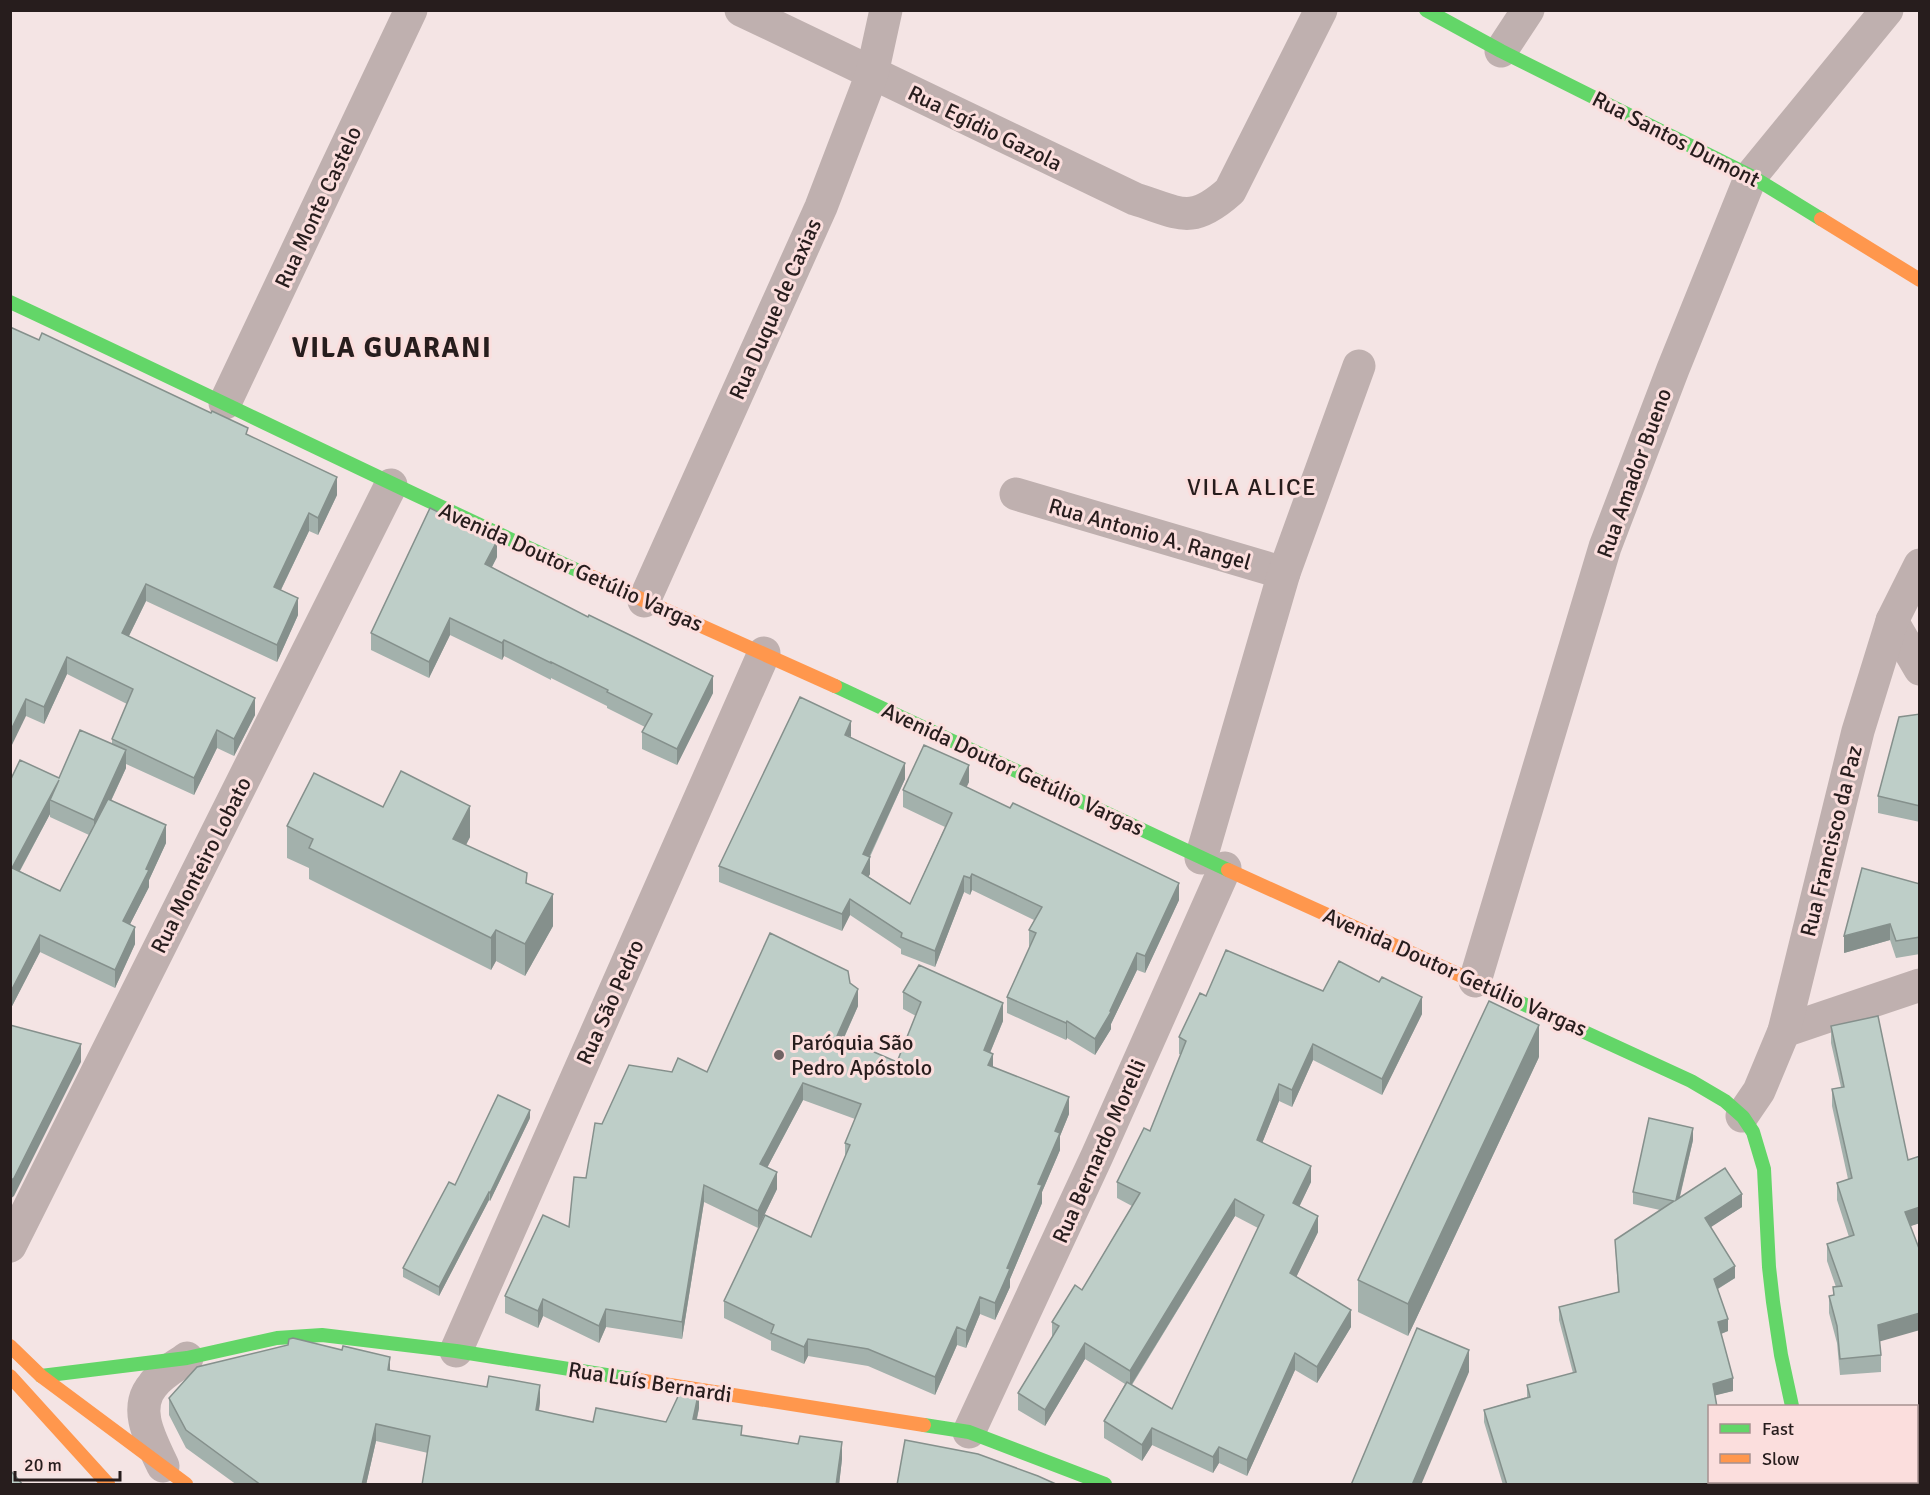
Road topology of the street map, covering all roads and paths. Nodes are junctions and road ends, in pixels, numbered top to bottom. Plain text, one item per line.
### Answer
1 (411, 10) edge
2 (741, 10) edge
3 (886, 10) edge
4 (1321, 10) edge
5 (1426, 10) edge
6 (1528, 10) edge
7 (1887, 10) edge
8 (1501, 51) junction
9 (872, 74) junction
10 (1751, 176) junction
11 (1920, 280) edge
12 (10, 302) edge
13 (1359, 366) dead end
14 (225, 402) junction
15 (390, 485) junction
16 (1016, 494) dead end
17 (1920, 565) edge
18 (1284, 573) junction
19 (644, 601) junction
20 (1892, 621) junction
21 (764, 653) junction
22 (1920, 669) edge
23 (1213, 863) junction
24 (1475, 981) junction
25 (1920, 985) edge
26 (1784, 1031) junction
27 (1742, 1116) junction
28 (10, 1246) edge
29 (10, 1346) edge
30 (456, 1351) junction
31 (187, 1358) junction
32 (10, 1376) edge
33 (41, 1376) junction
34 (1792, 1405) edge
35 (969, 1432) junction
36 (174, 1475) edge
37 (108, 1485) edge
38 (1105, 1485) edge

1 - 14 street, Rua Monte Castelo
2 - 9 street, Rua Egídio Gazola
3 - 9 street, Rua Duque de Caxias
4 - 9 street, Rua Egídio Gazola
5 - 8 street, Rua Santos Dumont
6 - 8 street
7 - 10 street, Rua Amador Bueno
8 - 10 street, Rua Santos Dumont
9 - 19 street, Rua Duque de Caxias
10 - 11 street, Rua Santos Dumont
10 - 24 street, Rua Amador Bueno
12 - 14 street, Avenida Doutor Getúlio Vargas
13 - 18 street, Rua Bernardo Morelli
14 - 15 street, Avenida Doutor Getúlio Vargas
15 - 19 street, Avenida Doutor Getúlio Vargas
15 - 28 street, Rua Monteiro Lobato
16 - 18 street, Rua Antonio A. Rangel
17 - 20 street, Rua Francisco da Paz
18 - 23 street, Rua Bernardo Morelli
19 - 21 street, Avenida Doutor Getúlio Vargas
20 - 22 street
20 - 26 street, Rua Francisco da Paz
21 - 23 street, Avenida Doutor Getúlio Vargas
21 - 30 street, Rua São Pedro
23 - 24 street, Avenida Doutor Getúlio Vargas
23 - 35 street, Rua Bernardo Morelli
24 - 27 street, Avenida Doutor Getúlio Vargas
25 - 26 street
26 - 27 street, Rua Francisco da Paz
27 - 34 street, Avenida Doutor Getúlio Vargas
29 - 33 street
30 - 31 street, Rua Luís Bernardi
30 - 35 street, Rua Luís Bernardi
31 - 33 street, Rua Luís Bernardi
31 - 36 street, Rua Luís Bernardi
32 - 37 street
33 - 36 street
35 - 38 street, Rua Luís Bernardi

